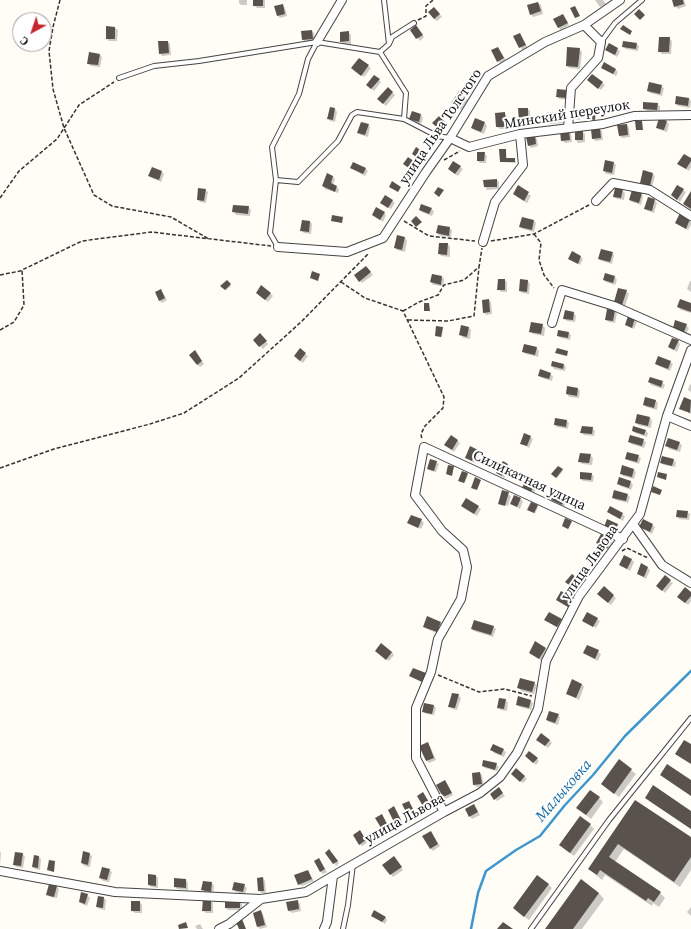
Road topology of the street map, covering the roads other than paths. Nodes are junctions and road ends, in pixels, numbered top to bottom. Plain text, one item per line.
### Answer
1 (342, 0) edge
2 (384, 0) edge
3 (620, 0) edge
4 (642, 0) edge
5 (414, 22) road end
6 (584, 25) junction
7 (317, 42) junction
8 (601, 42) junction
9 (389, 44) junction
10 (380, 52) junction
11 (119, 78) road end
12 (691, 115) edge
13 (404, 119) junction
14 (568, 128) junction
15 (520, 134) junction
16 (450, 138) junction
17 (276, 180) junction
18 (596, 201) road end
19 (691, 216) edge
20 (484, 242) road end
21 (278, 247) joint
22 (552, 323) dead end
23 (691, 340) edge
24 (691, 350) edge
25 (667, 416) junction
26 (691, 426) edge
27 (633, 524) junction
28 (623, 539) junction
29 (691, 583) edge
30 (691, 718) edge
31 (444, 812) junction
32 (353, 864) junction
33 (0, 871) edge
34 (333, 876) junction
35 (261, 899) junction
36 (219, 929) edge
37 (324, 929) edge
38 (343, 929) edge
39 (530, 929) edge

1 - 7 street
2 - 9 lane
3 - 6 street, улица Льва Толстого
4 - 8 lane
5 - 9 lane
6 - 8 street
6 - 16 street, улица Льва Толстого
7 - 10 lane
7 - 11 lane
7 - 17 lane
8 - 14 street
9 - 10 lane
10 - 13 lane
12 - 14 street, Минский переулок
13 - 16 lane
13 - 17 lane
14 - 15 street, Минский переулок
15 - 16 street, Минский переулок
15 - 20 street
16 - 21 street, улица Льва Толстого
17 - 21 lane
18 - 19 street
22 - 23 street
24 - 25 street, улица Львова
25 - 26 street
25 - 27 street, улица Львова
27 - 28 street, улица Львова
27 - 29 street
28 - 31 street, улица Львова
28 - 31 street, Силикатная улица
30 - 39 lane
31 - 32 street, улица Львова
32 - 34 street, улица Львова
32 - 38 lane
33 - 35 street, улица Львова
34 - 35 street, улица Львова
34 - 37 street
35 - 36 street

